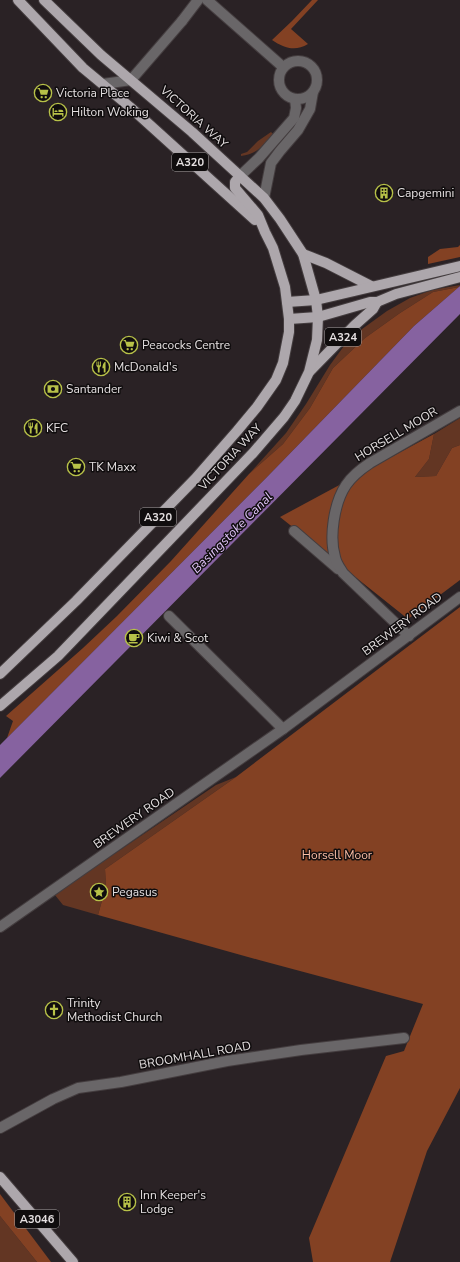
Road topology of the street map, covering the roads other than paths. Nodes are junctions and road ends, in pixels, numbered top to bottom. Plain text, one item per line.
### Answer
1 (18, 0) edge
2 (44, 0) edge
3 (198, 0) edge
4 (207, 0) edge
5 (283, 67) junction
6 (131, 80) junction
7 (103, 84) junction
8 (313, 92) junction
9 (295, 99) junction
10 (240, 176) junction
11 (264, 198) junction
12 (265, 232) junction
13 (303, 254) junction
14 (460, 266) edge
15 (460, 277) edge
16 (371, 286) junction
17 (316, 300) junction
18 (287, 302) junction
19 (377, 302) junction
20 (318, 316) junction
21 (289, 319) junction
22 (309, 372) junction
23 (460, 411) edge
24 (294, 532) dead end
25 (343, 573) junction
26 (460, 597) edge
27 (169, 616) dead end
28 (409, 636) junction
29 (0, 674) edge
30 (0, 706) edge
31 (283, 729) junction
32 (0, 927) edge
33 (404, 1038) dead end
34 (0, 1128) edge
35 (0, 1177) edge
36 (73, 1262) edge

1 - 7 main road, A320
2 - 6 main road, A320
3 - 6 street
4 - 5 street
5 - 8 street
5 - 9 street
6 - 7 street
6 - 10 main road, VICTORIA WAY / A320
7 - 12 main road, VICTORIA WAY / A320
8 - 9 street
8 - 11 street
9 - 10 street
10 - 11 main road, VICTORIA WAY / A320
10 - 12 main road, VICTORIA WAY
11 - 13 main road, VICTORIA WAY / A320
12 - 18 main road, VICTORIA WAY / A320
13 - 16 main road
13 - 17 main road, VICTORIA WAY / A320
14 - 16 main road
15 - 19 main road, A324
16 - 17 main road
17 - 18 main road
17 - 20 main road, VICTORIA WAY / A320
18 - 21 main road, VICTORIA WAY / A320
19 - 20 main road, A324
19 - 22 main road, A324
20 - 21 main road, A324
20 - 22 main road, VICTORIA WAY / A320
21 - 29 main road, VICTORIA WAY / A320
22 - 30 main road, VICTORIA WAY / A320
23 - 25 street, HORSELL MOOR
24 - 25 street, HORSELL MOOR
25 - 28 street, HORSELL MOOR
26 - 28 street, BREWERY ROAD
27 - 31 street
28 - 31 street, BREWERY ROAD
31 - 32 street, BREWERY ROAD
33 - 34 street, BROOMHALL ROAD
35 - 36 main road, A3046

